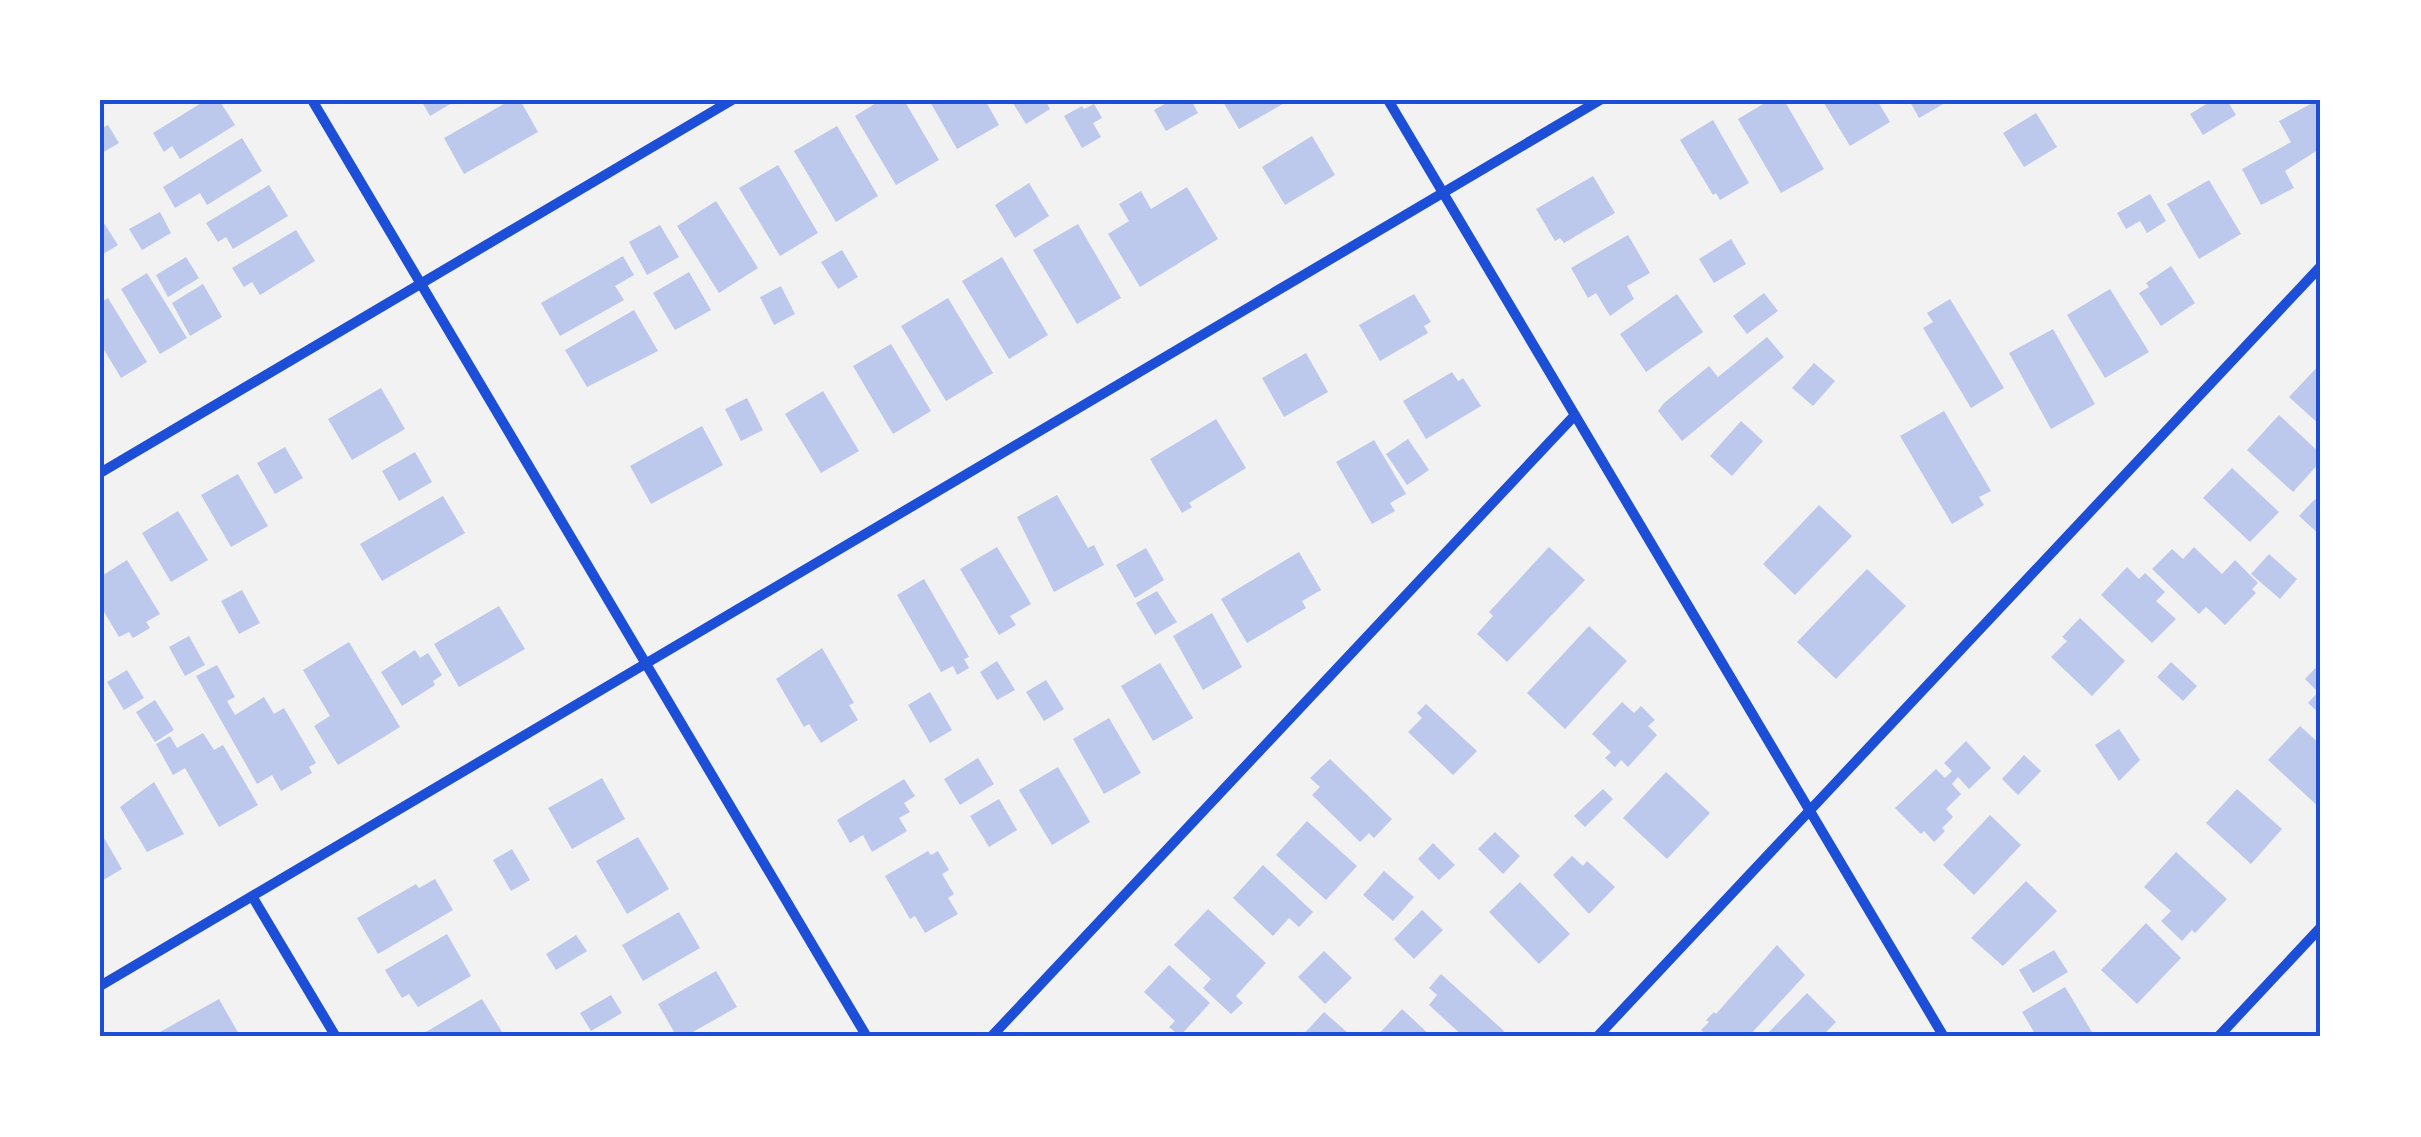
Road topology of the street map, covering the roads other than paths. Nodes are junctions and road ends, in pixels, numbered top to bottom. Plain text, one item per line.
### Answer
1 (312, 100) edge
2 (732, 100) edge
3 (1388, 100) edge
4 (1600, 100) edge
5 (1443, 192) junction
6 (2321, 266) edge
7 (421, 284) junction
8 (1575, 414) junction
9 (100, 473) edge
10 (646, 664) junction
11 (1810, 811) junction
12 (252, 896) junction
13 (2321, 927) edge
14 (100, 986) edge
15 (336, 1037) edge
16 (867, 1037) edge
17 (991, 1037) edge
18 (1597, 1037) edge
19 (1944, 1037) edge
20 (2218, 1037) edge

1 - 7 street
2 - 7 street
3 - 5 street
4 - 5 street
5 - 8 street
5 - 10 street
6 - 11 street
7 - 9 street
7 - 10 street
8 - 11 street
8 - 17 street
10 - 12 street
10 - 16 street
11 - 18 street
11 - 19 street
12 - 14 street
12 - 15 street
13 - 20 street

